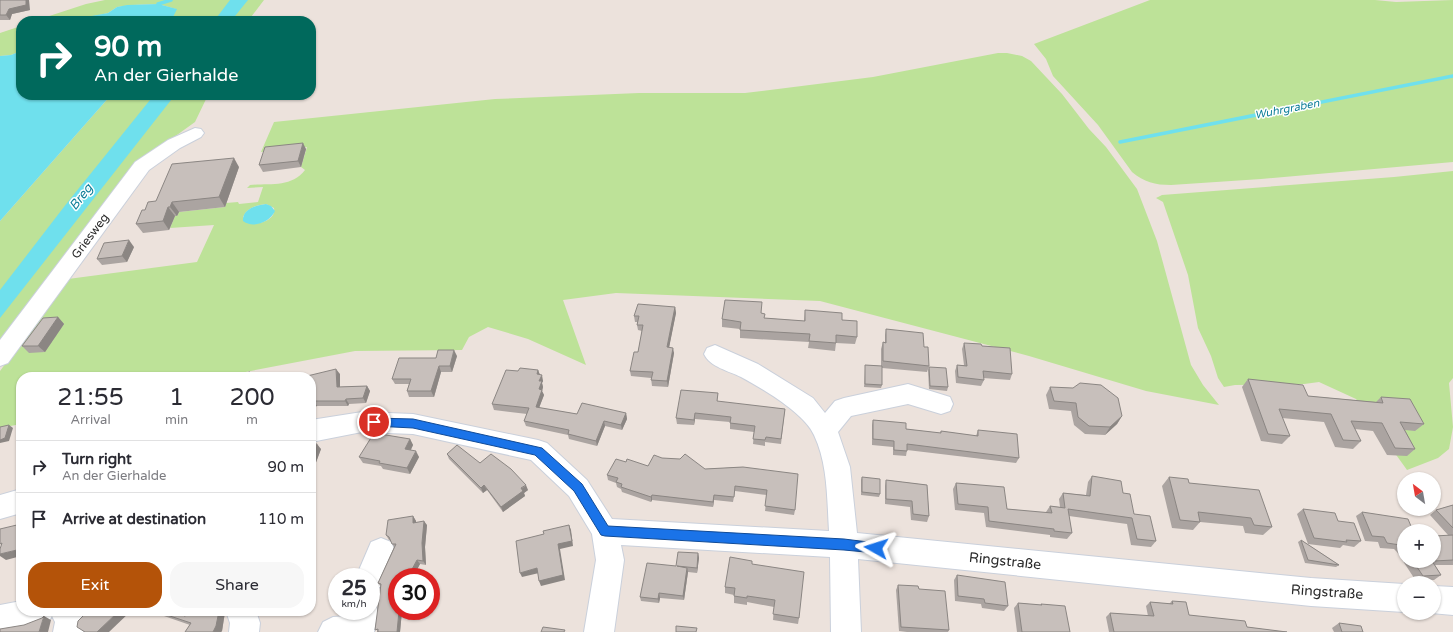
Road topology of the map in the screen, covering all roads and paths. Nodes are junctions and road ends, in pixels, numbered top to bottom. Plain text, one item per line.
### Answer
1 (195, 133) dead end
2 (715, 354) dead end
3 (0, 357) edge
4 (941, 404) dead end
5 (316, 430) edge
6 (825, 430) junction
7 (16, 502) edge
8 (0, 507) edge
9 (605, 531) junction
10 (844, 545) junction
11 (381, 551) dead end
12 (374, 568) edge
13 (1397, 598) edge
14 (1441, 600) edge
15 (1453, 601) edge
16 (17, 616) edge
17 (68, 616) edge
18 (243, 616) edge
19 (0, 620) edge
20 (362, 620) edge
21 (68, 632) edge
22 (244, 632) edge
23 (333, 632) edge
24 (599, 632) edge
25 (846, 632) edge

1 - 3 street, Griesweg
2 - 6 street
4 - 6 street
5 - 9 street
6 - 10 street
7 - 8 street
9 - 10 street, Ringstraße
9 - 24 street
10 - 13 street, Ringstraße
10 - 25 street
11 - 12 street
14 - 15 street
16 - 19 street
17 - 21 street
18 - 22 street
20 - 23 street

